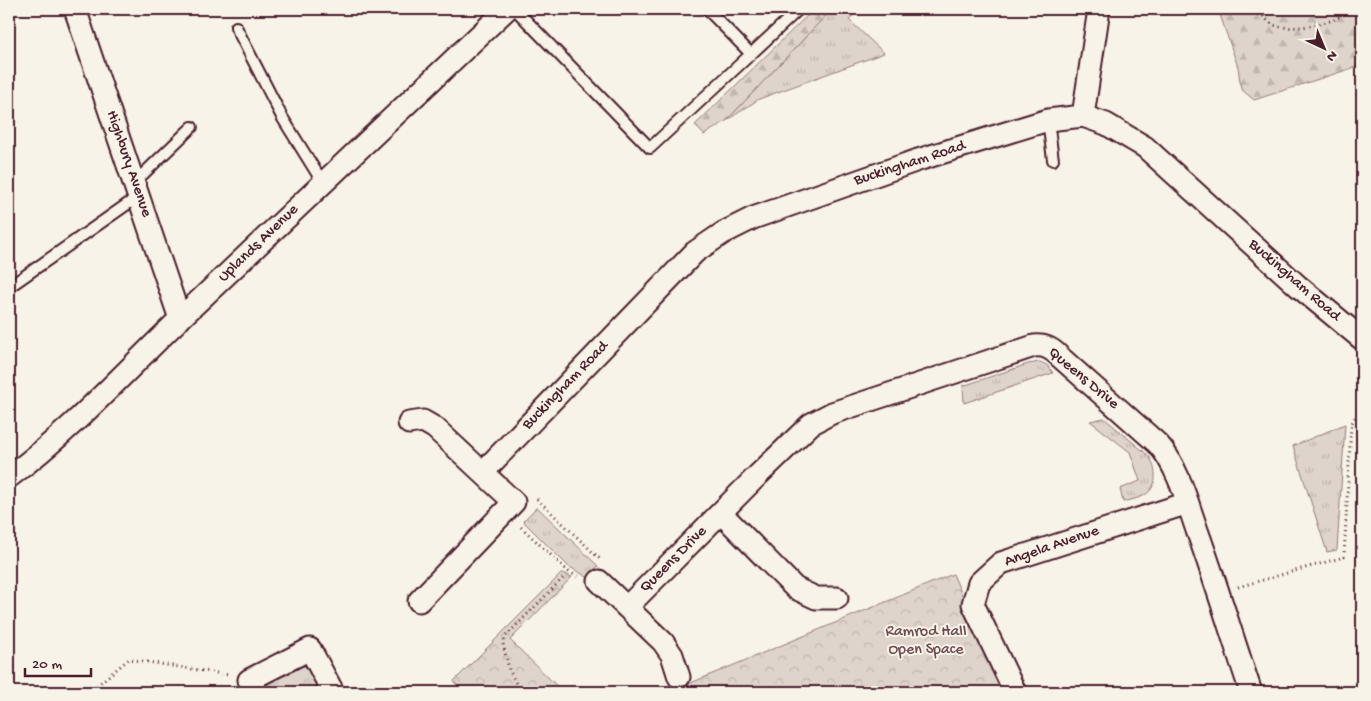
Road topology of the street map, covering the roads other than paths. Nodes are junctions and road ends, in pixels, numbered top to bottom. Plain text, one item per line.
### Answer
1 (75, 9) edge
2 (507, 9) edge
3 (515, 9) edge
4 (707, 9) edge
5 (799, 9) edge
6 (1099, 9) edge
7 (236, 27) dead end
8 (751, 54) junction
9 (1083, 116) junction
10 (1048, 120) junction
11 (192, 127) dead end
12 (1053, 160) dead end
13 (323, 183) junction
14 (136, 190) junction
15 (9, 287) edge
16 (180, 319) junction
17 (1362, 339) edge
18 (409, 423) dead end
19 (483, 472) junction
20 (9, 477) edge
21 (1188, 502) junction
22 (721, 513) junction
23 (597, 576) road end
24 (837, 598) dead end
25 (419, 601) dead end
26 (627, 607) junction
27 (679, 677) dead end
28 (252, 686) edge
29 (332, 692) edge
30 (1015, 692) edge
31 (1251, 692) edge

1 - 14 street, Highbury Avenue
2 - 13 street, Uplands Avenue
3 - 8 lane
4 - 8 lane
5 - 8 lane
6 - 9 street
7 - 13 lane
9 - 10 street, Buckingham Road
9 - 17 street, Buckingham Road
10 - 12 lane
10 - 19 street, Buckingham Road
11 - 14 lane
13 - 16 street, Uplands Avenue
14 - 15 lane
14 - 16 street, Highbury Avenue
16 - 20 street, Uplands Avenue
18 - 19 street
19 - 25 street
21 - 22 street, Queens Drive
21 - 30 street, Angela Avenue
21 - 31 street, Queens Drive
22 - 24 street, Queens Drive
22 - 26 street, Queens Drive
23 - 26 street, Queens Drive
26 - 27 street, Queens Drive
28 - 29 street

